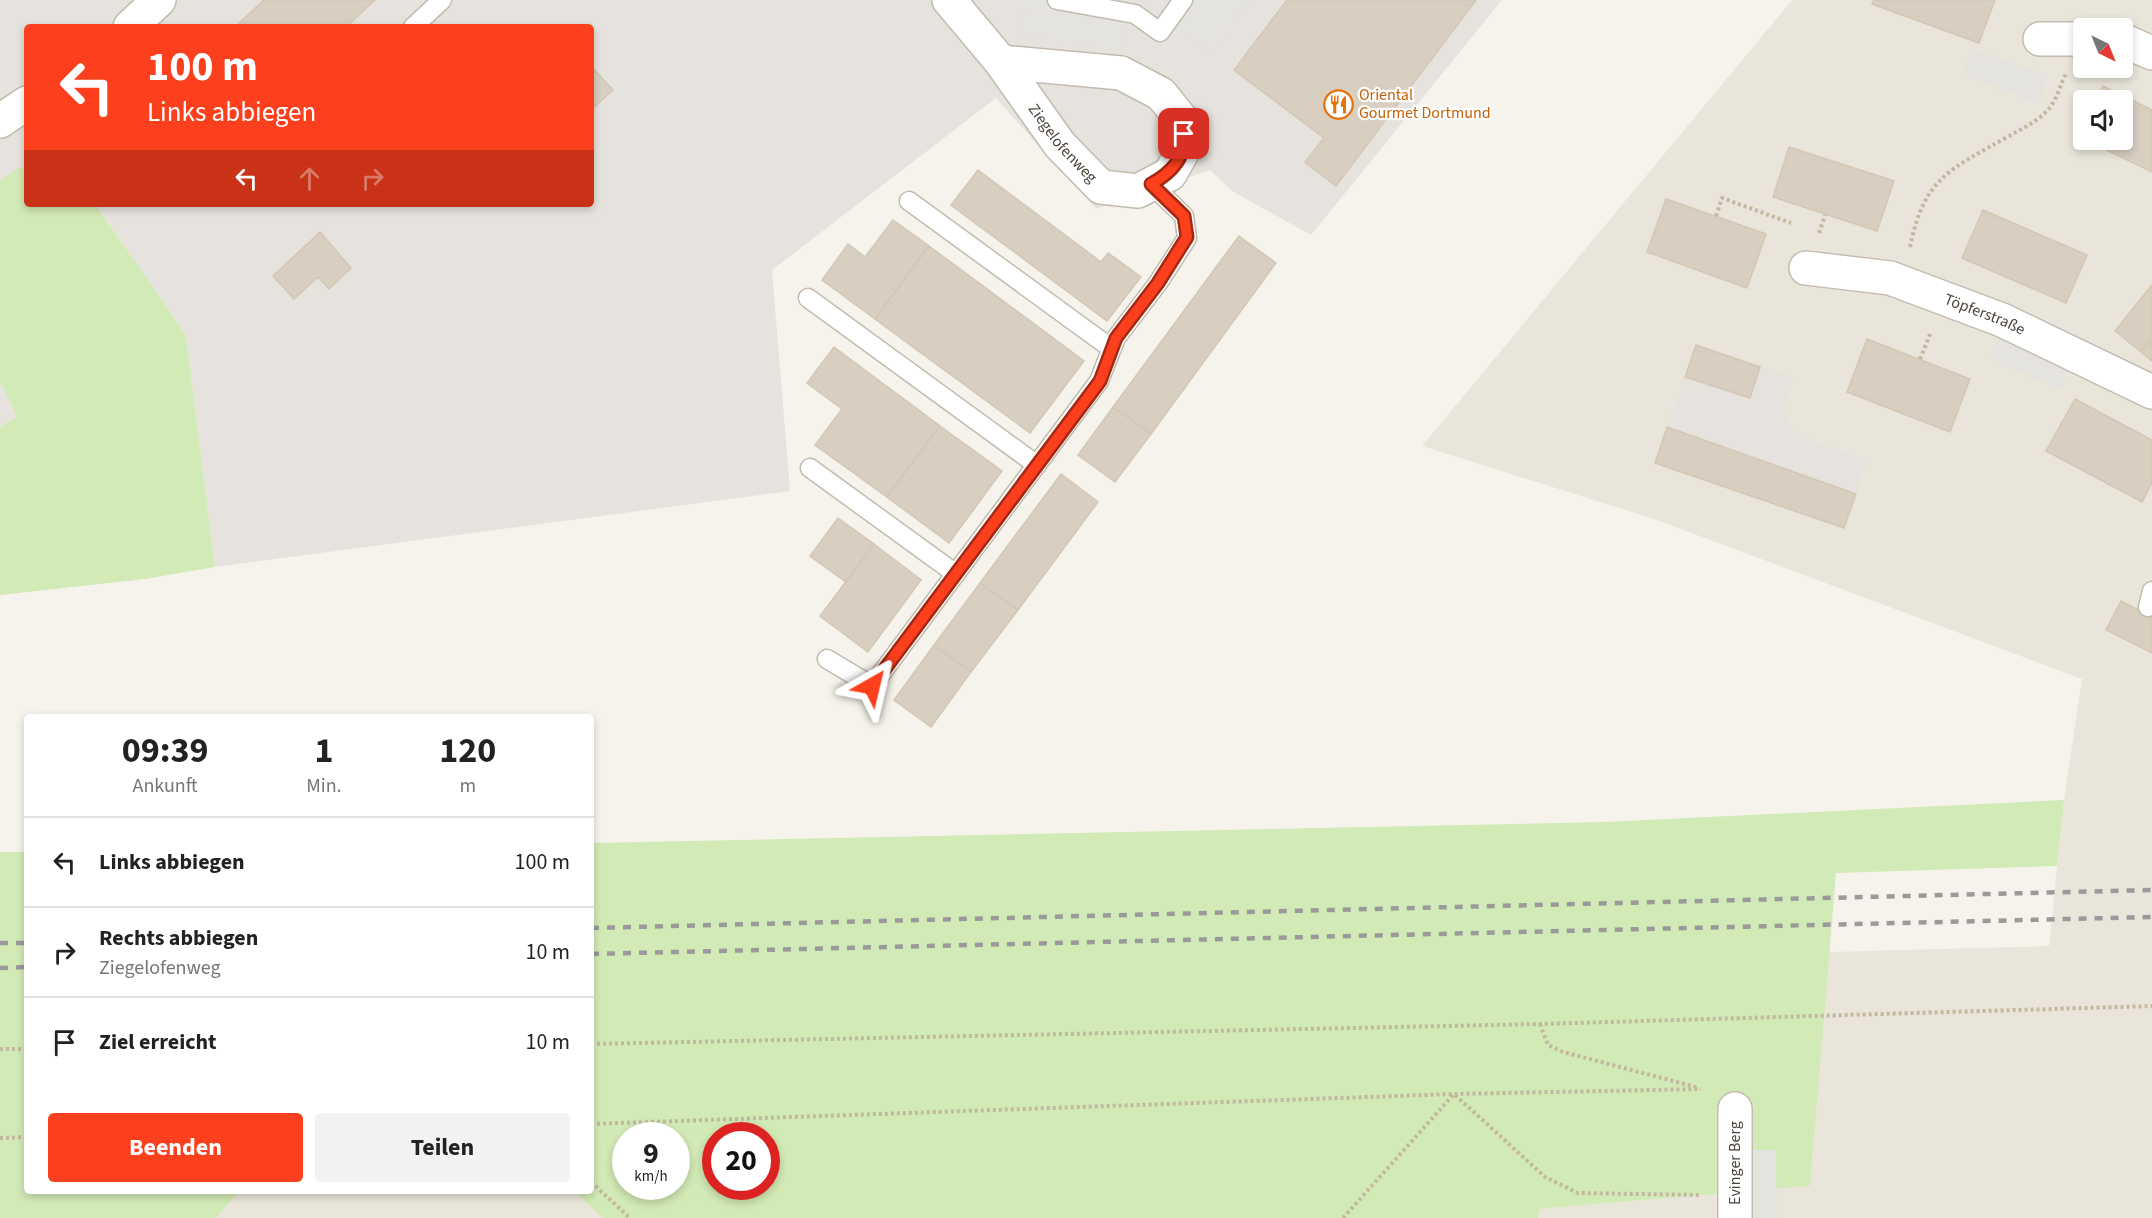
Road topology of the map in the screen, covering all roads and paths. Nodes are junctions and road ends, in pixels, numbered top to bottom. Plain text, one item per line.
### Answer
1 (442, 0) edge
2 (949, 0) edge
3 (1057, 0) edge
4 (1183, 0) edge
5 (416, 24) edge
6 (2040, 39) dead end
7 (2073, 39) edge
8 (2133, 45) edge
9 (2152, 53) edge
10 (1001, 62) junction
11 (2067, 73) dead end
12 (24, 105) edge
13 (0, 121) edge
14 (1151, 184) junction
15 (909, 201) dead end
16 (1826, 215) dead end
17 (1716, 216) dead end
18 (1791, 223) dead end
19 (1819, 233) dead end
20 (1806, 268) dead end
21 (1903, 283) junction
22 (808, 298) dead end
23 (1112, 349) junction
24 (2152, 392) edge
25 (1037, 465) junction
26 (810, 468) dead end
27 (956, 574) junction
28 (827, 659) dead end
29 (2152, 1006) edge
30 (1540, 1024) junction
31 (594, 1044) edge
32 (0, 1048) edge
33 (24, 1049) edge
34 (1701, 1089) junction
35 (1454, 1094) junction
36 (1735, 1109) joint
37 (594, 1124) edge
38 (24, 1137) edge
39 (0, 1138) edge
40 (594, 1185) edge
41 (1735, 1207) edge
42 (630, 1218) edge
43 (1343, 1218) edge

1 - 5 lane
2 - 10 street, Ziegelofenweg
3 - 4 lane
6 - 7 street
8 - 9 street
10 - 14 street, Ziegelofenweg
10 - 14 street, Ziegelofenweg
11 - 21 path
12 - 13 street
14 - 23 lane
15 - 23 lane
16 - 19 path
17 - 18 path
20 - 21 street, Töpferstraße
21 - 24 street, Töpferstraße
22 - 25 lane
23 - 25 lane
25 - 27 lane
26 - 27 lane
27 - 28 lane
29 - 30 path
30 - 31 path
30 - 34 path
32 - 33 path
34 - 35 path
34 - 36 path
35 - 37 path
35 - 41 path
35 - 43 path
36 - 41 street, Evinger Berg
38 - 39 path
40 - 42 path

